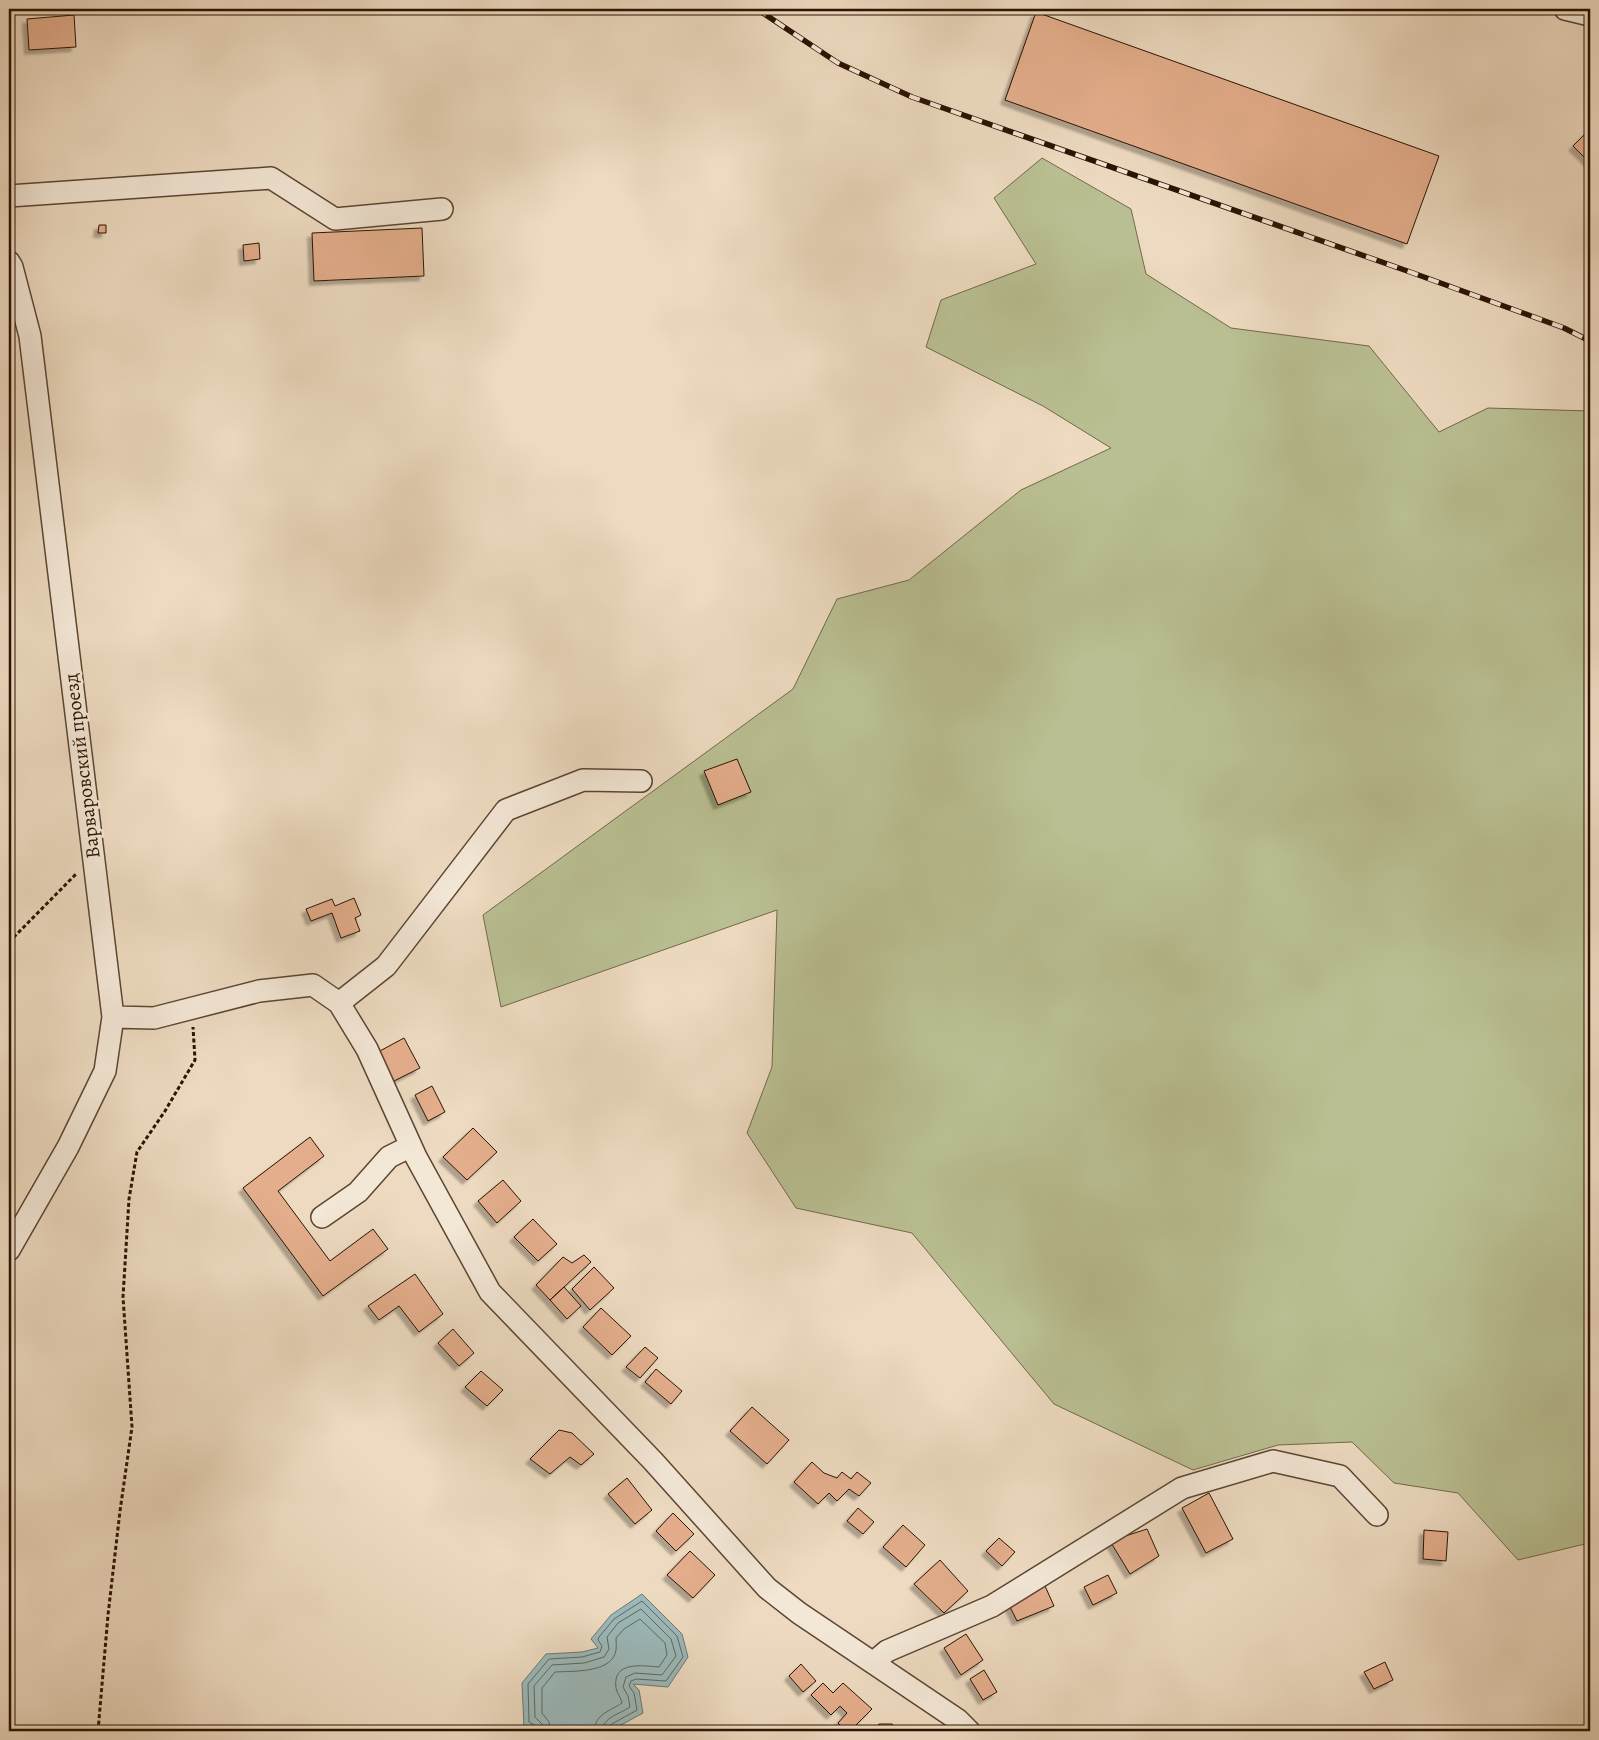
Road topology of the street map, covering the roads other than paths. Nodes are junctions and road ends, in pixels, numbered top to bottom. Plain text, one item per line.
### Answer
1 (1565, 9) edge
2 (1590, 15) edge
3 (9, 196) edge
4 (442, 209) dead end
5 (9, 262) edge
6 (641, 781) dead end
7 (339, 1004) junction
8 (112, 1017) junction
9 (410, 1146) junction
10 (322, 1218) dead end
11 (9, 1250) edge
12 (1377, 1515) dead end
13 (874, 1662) junction
14 (969, 1731) edge

1 - 2 street
3 - 4 street
5 - 8 street, Варваровский проезд
6 - 7 street
7 - 8 street
7 - 9 street
8 - 11 street, Варваровский проезд
9 - 10 street
9 - 13 street
12 - 13 street
13 - 14 street

